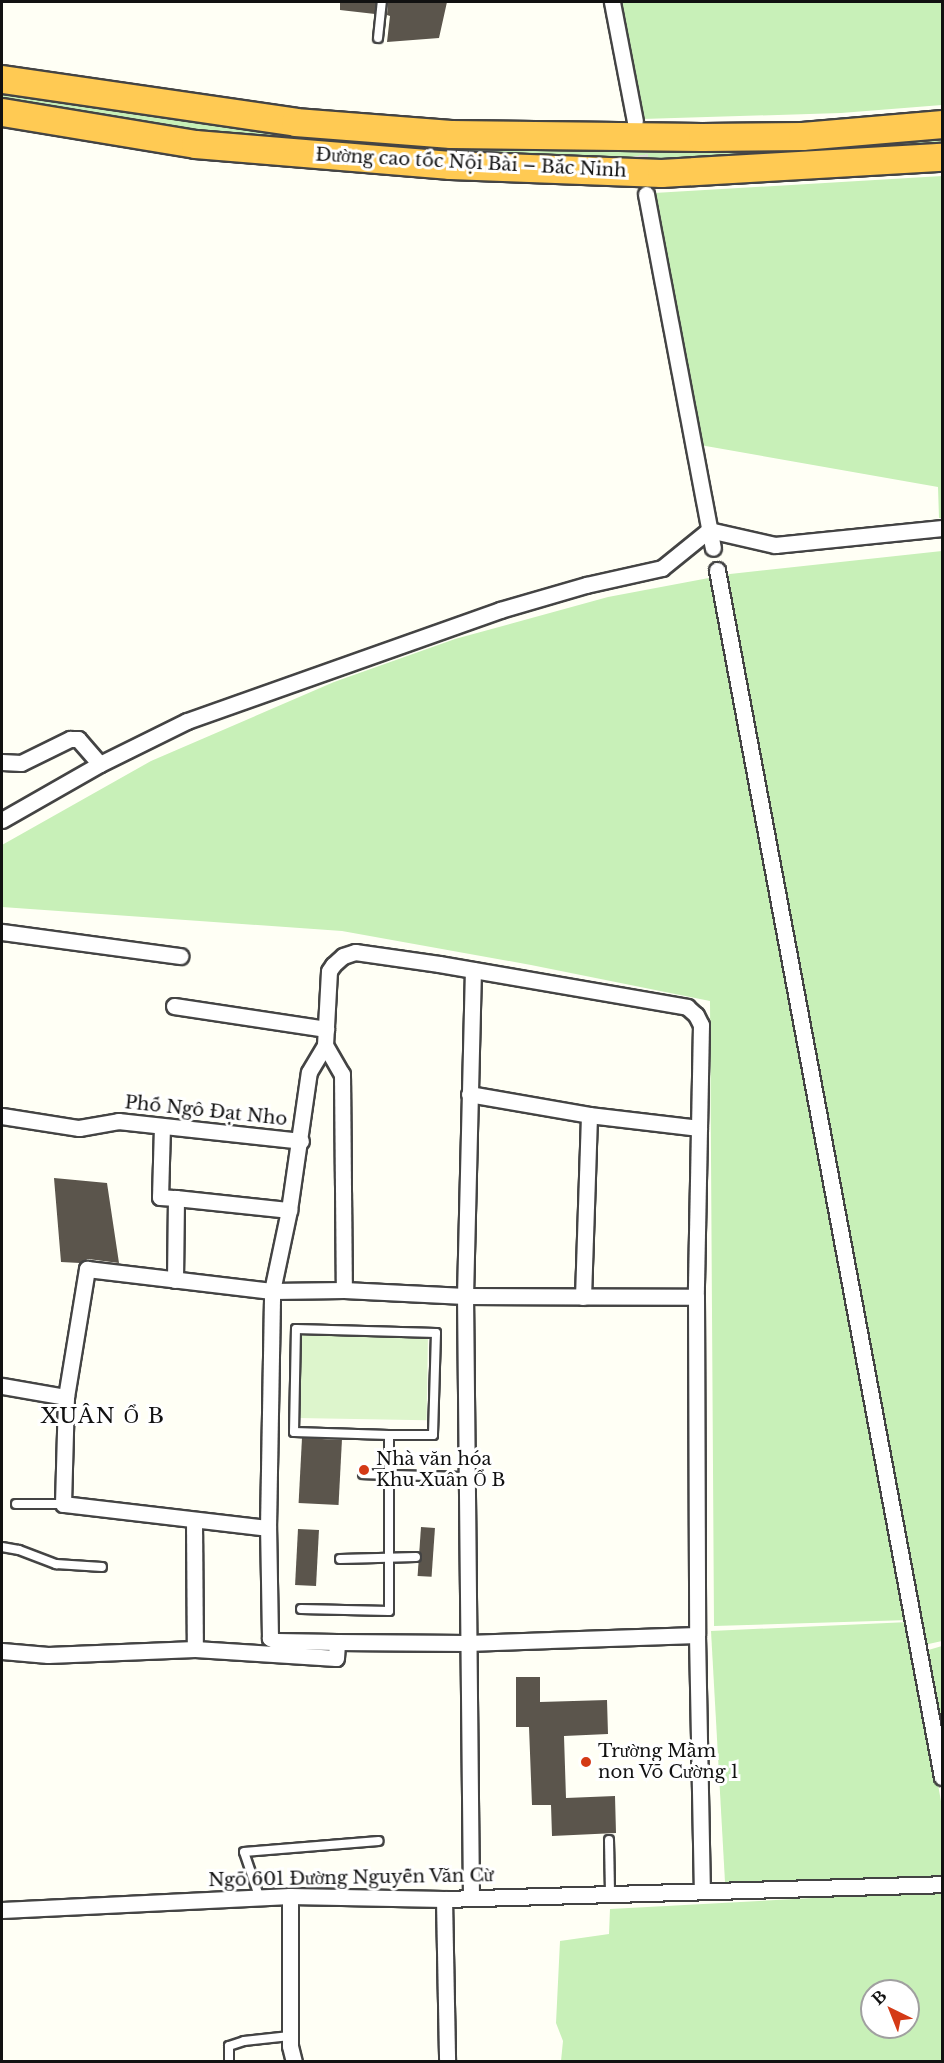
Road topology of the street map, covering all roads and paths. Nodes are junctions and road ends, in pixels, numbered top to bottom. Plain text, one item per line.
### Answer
1 (382, 2) edge
2 (612, 2) edge
3 (378, 38) dead end
4 (2, 79) edge
5 (2, 112) edge
6 (635, 121) tunnel mouth
7 (942, 124) edge
8 (942, 157) edge
9 (646, 194) tunnel mouth
10 (942, 528) edge
11 (709, 530) junction
12 (713, 548) dead end
13 (717, 570) dead end
14 (2, 762) edge
15 (100, 764) junction
16 (2, 820) edge
17 (2, 932) edge
18 (180, 956) dead end
19 (473, 970) junction
20 (174, 1006) dead end
21 (326, 1037) junction
22 (469, 1094) junction
23 (589, 1115) junction
24 (2, 1116) edge
25 (162, 1126) junction
26 (699, 1128) junction
27 (301, 1141) junction
28 (176, 1198) junction
29 (289, 1210) junction
30 (175, 1280) junction
31 (344, 1290) junction
32 (273, 1291) junction
33 (465, 1296) junction
34 (584, 1297) junction
35 (696, 1297) junction
36 (2, 1386) edge
37 (66, 1397) junction
38 (389, 1435) junction
39 (363, 1474) dead end
40 (389, 1474) junction
41 (467, 1477) junction
42 (16, 1504) dead end
43 (63, 1504) junction
44 (194, 1520) junction
45 (268, 1528) junction
46 (2, 1547) edge
47 (416, 1557) dead end
48 (389, 1558) junction
49 (340, 1559) dead end
50 (102, 1567) dead end
51 (301, 1609) dead end
52 (697, 1635) junction
53 (337, 1642) junction
54 (467, 1643) junction
55 (195, 1649) junction
56 (2, 1651) edge
57 (942, 1777) edge
58 (609, 1839) dead end
59 (379, 1841) dead end
60 (942, 1884) edge
61 (702, 1890) junction
62 (610, 1892) junction
63 (259, 1896) junction
64 (290, 1896) junction
65 (471, 1897) junction
66 (444, 1899) junction
67 (2, 1910) edge
68 (290, 2036) junction
69 (229, 2061) edge
70 (294, 2061) edge
71 (447, 2061) edge

1 - 3 lane
2 - 6 street
4 - 7 highway, Đường cao tốc Nội Bài – Bắc Ninh
5 - 8 highway, Đường cao tốc Nội Bài – Bắc Ninh
9 - 11 street
10 - 11 street
11 - 12 street
11 - 15 street
13 - 57 street
14 - 15 street
15 - 16 street
17 - 18 street
19 - 21 street
19 - 22 street
19 - 26 street
20 - 21 street
21 - 27 street
21 - 31 street
22 - 23 street
22 - 33 street
23 - 26 street
23 - 34 street
24 - 25 street, Phố Ngô Đạt Nho
25 - 27 street, Phố Ngô Đạt Nho
25 - 28 street
26 - 35 street
27 - 29 street
28 - 29 street
28 - 30 street
29 - 32 street
30 - 32 street
30 - 37 street
31 - 32 street
31 - 33 street
32 - 45 street
33 - 34 street
33 - 41 street
34 - 35 street
35 - 52 street
36 - 37 street
37 - 43 street
38 - 38 lane
38 - 40 lane
39 - 40 lane
40 - 41 lane
40 - 48 lane
41 - 54 street
42 - 43 lane
43 - 44 street
44 - 45 street
44 - 55 street
45 - 53 street
46 - 50 lane
47 - 48 lane
48 - 49 lane
48 - 51 lane
52 - 54 street
52 - 61 street
53 - 54 street
53 - 55 street
54 - 65 street
55 - 56 street
58 - 62 lane
59 - 63 lane
60 - 61 street, Ngõ 601 Đường Nguyễn Văn Cừ
61 - 62 street, Ngõ 601 Đường Nguyễn Văn Cừ
62 - 65 street, Ngõ 601 Đường Nguyễn Văn Cừ
63 - 64 street, Ngõ 601 Đường Nguyễn Văn Cừ
63 - 67 street, Ngõ 601 Đường Nguyễn Văn Cừ
64 - 66 street, Ngõ 601 Đường Nguyễn Văn Cừ
64 - 68 street
65 - 66 street, Ngõ 601 Đường Nguyễn Văn Cừ
66 - 71 street
68 - 69 lane
68 - 70 street

